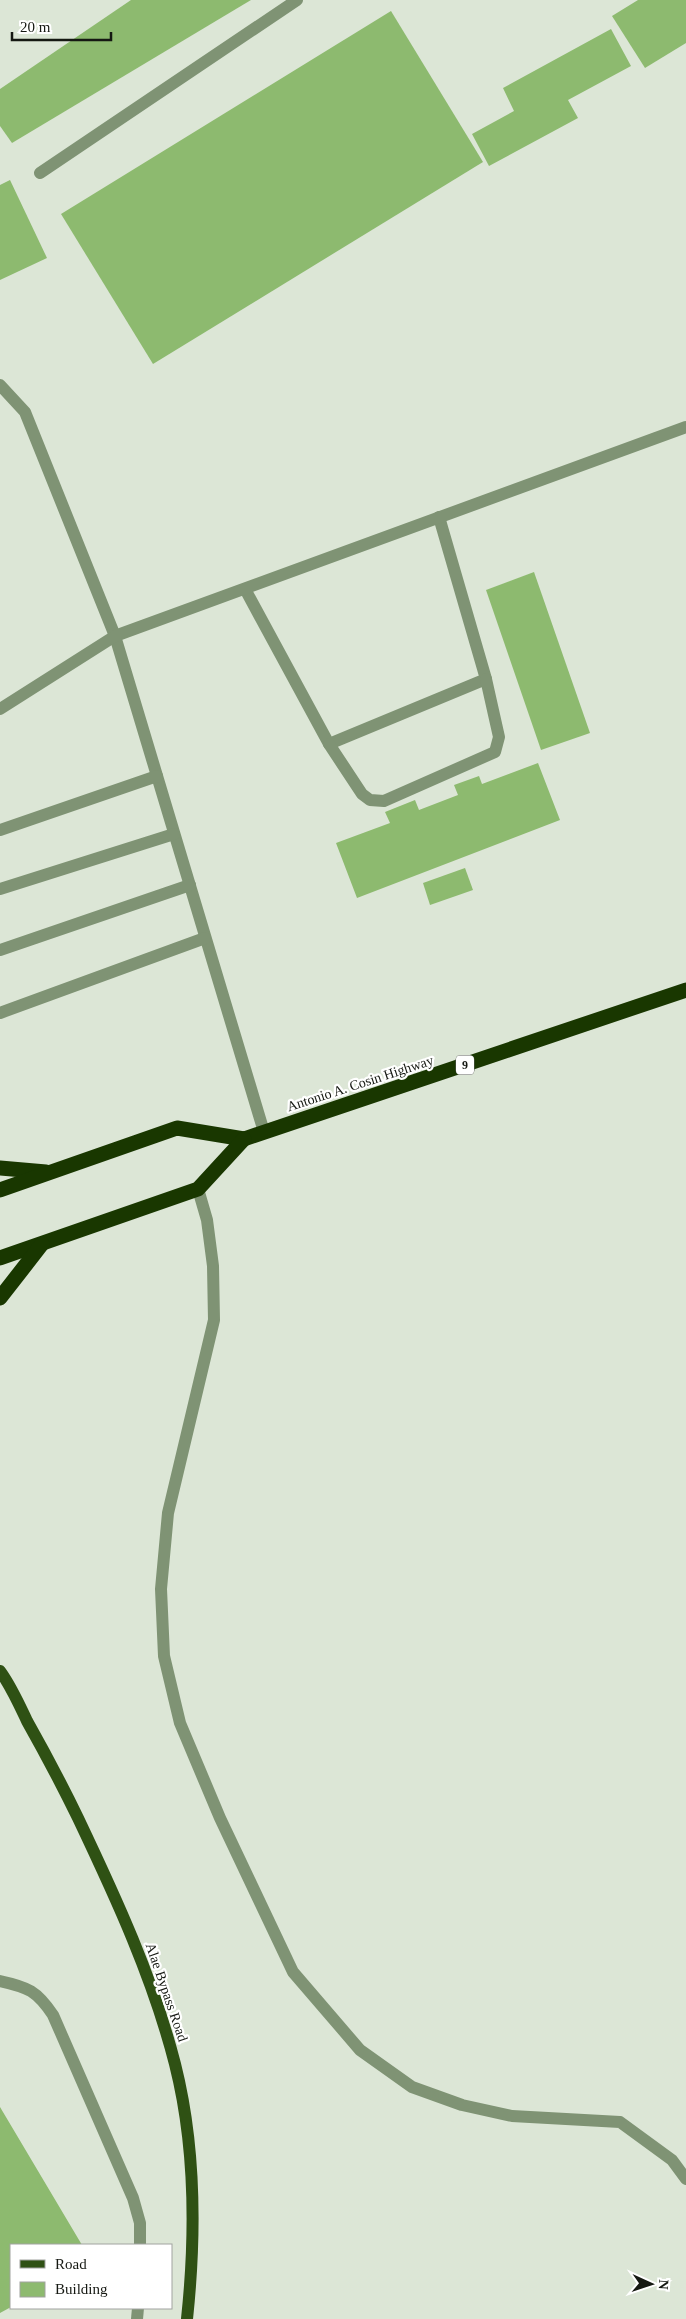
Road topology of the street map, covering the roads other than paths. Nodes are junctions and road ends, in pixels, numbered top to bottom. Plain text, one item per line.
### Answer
1 (297, 0) edge
2 (40, 173) dead end
3 (0, 385) edge
4 (686, 427) edge
5 (439, 518) junction
6 (244, 589) junction
7 (115, 636) junction
8 (486, 679) junction
9 (0, 709) edge
10 (329, 744) junction
11 (157, 776) junction
12 (0, 830) edge
13 (174, 834) junction
14 (190, 885) junction
15 (0, 890) edge
16 (206, 938) junction
17 (0, 950) edge
18 (686, 990) edge
19 (0, 1013) edge
20 (264, 1132) junction
21 (244, 1139) junction
22 (0, 1168) edge
23 (50, 1173) junction
24 (198, 1189) junction
25 (0, 1190) edge
26 (44, 1243) junction
27 (0, 1258) edge
28 (0, 1298) edge
29 (1, 1671) edge
30 (0, 1981) edge
31 (686, 2178) edge
32 (140, 2244) edge
33 (187, 2319) edge

1 - 2 lane
3 - 7 lane
4 - 5 lane
5 - 6 lane
5 - 8 lane
6 - 7 lane
6 - 10 lane
7 - 9 lane
7 - 11 lane
8 - 10 lane
8 - 10 lane
11 - 12 lane
11 - 13 lane
13 - 14 lane
13 - 15 lane
14 - 16 lane
14 - 17 lane
16 - 19 lane
16 - 20 lane
18 - 20 highway, Antonio A. Cosin Highway / 9
20 - 21 highway, Antonio A. Cosin Highway / 9
21 - 23 highway, Antonio A. Cosin Highway / 9
21 - 24 highway, Antonio A. Cosin Highway / 9
22 - 23 highway
23 - 25 highway, Antonio A. Cosin Highway / 9
24 - 26 highway, Antonio A. Cosin Highway / 9
24 - 31 lane
26 - 27 highway, Antonio A. Cosin Highway / 9
26 - 28 highway
29 - 33 main road, Alae Bypass Road
30 - 32 lane

